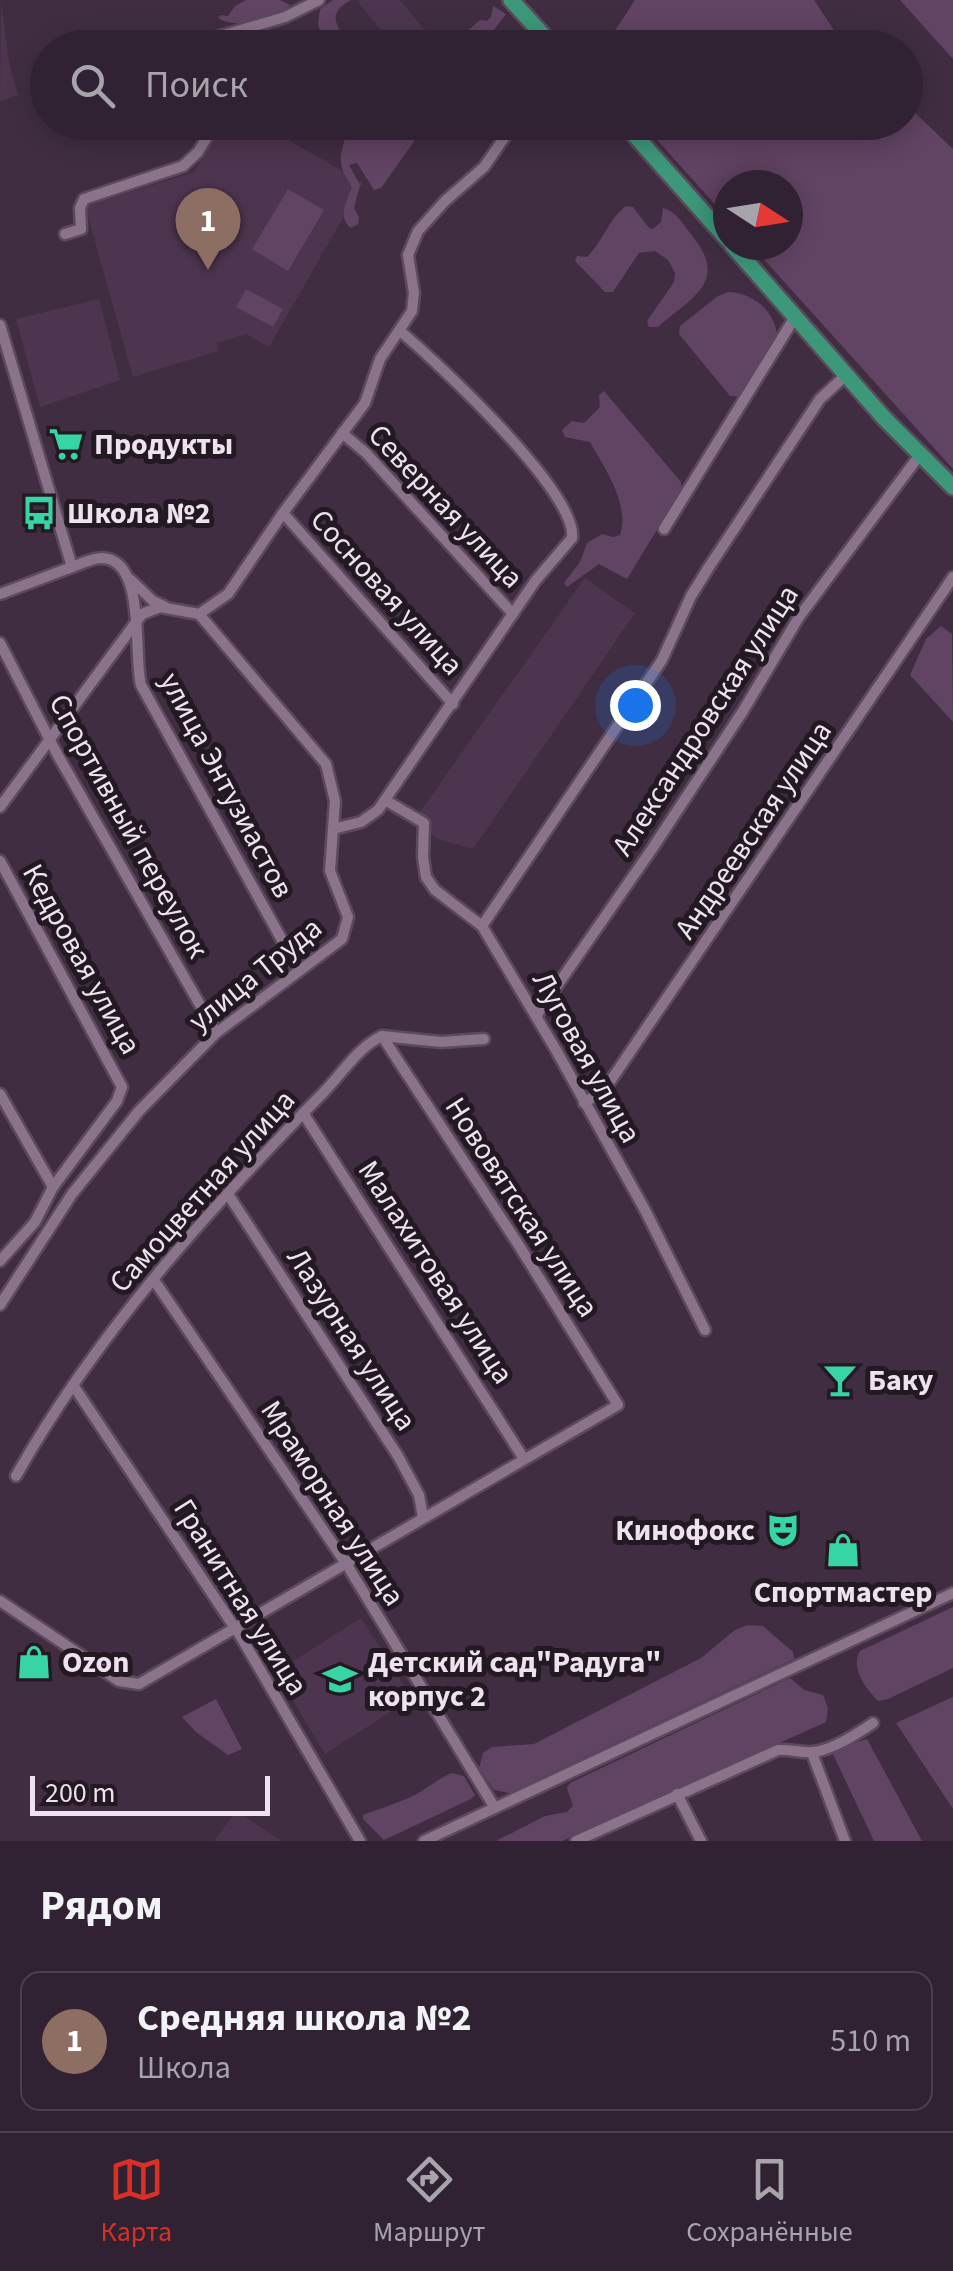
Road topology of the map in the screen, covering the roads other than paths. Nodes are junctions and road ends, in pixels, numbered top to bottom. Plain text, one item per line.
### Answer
1 (319, 0) edge
2 (511, 0) edge
3 (243, 30) edge
4 (538, 30) edge
5 (205, 140) edge
6 (503, 140) edge
7 (638, 140) edge
8 (713, 224) edge
9 (65, 234) dead end
10 (745, 260) edge
11 (795, 317) junction
12 (0, 325) edge
13 (400, 331) junction
14 (846, 375) junction
15 (342, 433) junction
16 (920, 456) junction
17 (953, 487) edge
18 (282, 513) junction
19 (664, 529) dead end
20 (72, 567) junction
21 (126, 575) junction
22 (953, 577) edge
23 (0, 594) edge
24 (166, 607) junction
25 (199, 614) junction
26 (513, 614) junction
27 (136, 622) junction
28 (0, 643) edge
29 (453, 704) junction
30 (50, 739) junction
31 (385, 800) junction
32 (0, 806) edge
33 (333, 829) junction
34 (0, 861) edge
35 (482, 926) junction
36 (298, 969) junction
37 (536, 1016) junction
38 (216, 1033) junction
39 (382, 1036) junction
40 (484, 1039) dead end
41 (0, 1094) edge
42 (584, 1103) junction
43 (303, 1113) junction
44 (53, 1186) junction
45 (228, 1194) junction
46 (0, 1261) edge
47 (154, 1280) junction
48 (2, 1298) edge
49 (705, 1330) dead end
50 (73, 1384) junction
51 (524, 1459) junction
52 (16, 1476) dead end
53 (423, 1518) junction
54 (347, 1565) junction
55 (953, 1592) edge
56 (0, 1601) edge
57 (236, 1629) junction
58 (873, 1723) dead end
59 (812, 1752) junction
60 (678, 1794) junction
61 (494, 1808) junction
62 (582, 1840) edge
63 (360, 1841) edge
64 (424, 1841) edge
65 (701, 1841) edge
66 (845, 1841) edge

1 - 3 street
2 - 4 highway
5 - 9 street
6 - 13 street
7 - 8 highway
10 - 11 highway
11 - 14 highway
11 - 19 street
12 - 20 street
13 - 15 street
13 - 26 street
14 - 16 highway
14 - 35 street
15 - 18 street
15 - 26 street, Северная улица
16 - 17 highway
16 - 37 street, Александровская улица
18 - 25 street
18 - 29 street, Сосновая улица
20 - 21 street
20 - 23 street
21 - 24 street
21 - 27 street, улица Энтузиастов
22 - 42 street, Андреевская улица
24 - 25 street
24 - 27 street
25 - 33 street
26 - 29 street
27 - 30 street
27 - 36 street, улица Энтузиастов
28 - 30 street, Спортивный переулок
29 - 31 street
30 - 32 street
30 - 38 street, Спортивный переулок
31 - 33 street
31 - 35 street, Луговая улица
33 - 36 street, улица Труда
34 - 44 street, Кедровая улица
35 - 37 street, Луговая улица
36 - 38 street, улица Труда
37 - 42 street, Луговая улица
38 - 48 street, улица Труда
39 - 40 street
39 - 43 street, Самоцветная улица
39 - 51 street, Нововятская улица
41 - 44 street
42 - 49 street, Луговая улица
43 - 45 street, Самоцветная улица
43 - 51 street, Малахитовая улица
44 - 46 street
45 - 47 street, Самоцветная улица
45 - 53 street, Лазурная улица
47 - 50 street, Самоцветная улица
47 - 54 street, Мраморная улица
50 - 52 street, Самоцветная улица
50 - 57 street, Гранитная улица
51 - 53 street
53 - 54 street
54 - 57 street
54 - 61 street, Мраморная улица
55 - 61 street
56 - 57 street
57 - 63 street, Гранитная улица
58 - 59 street
59 - 60 street
59 - 66 street
60 - 62 street
60 - 65 street
61 - 64 street

